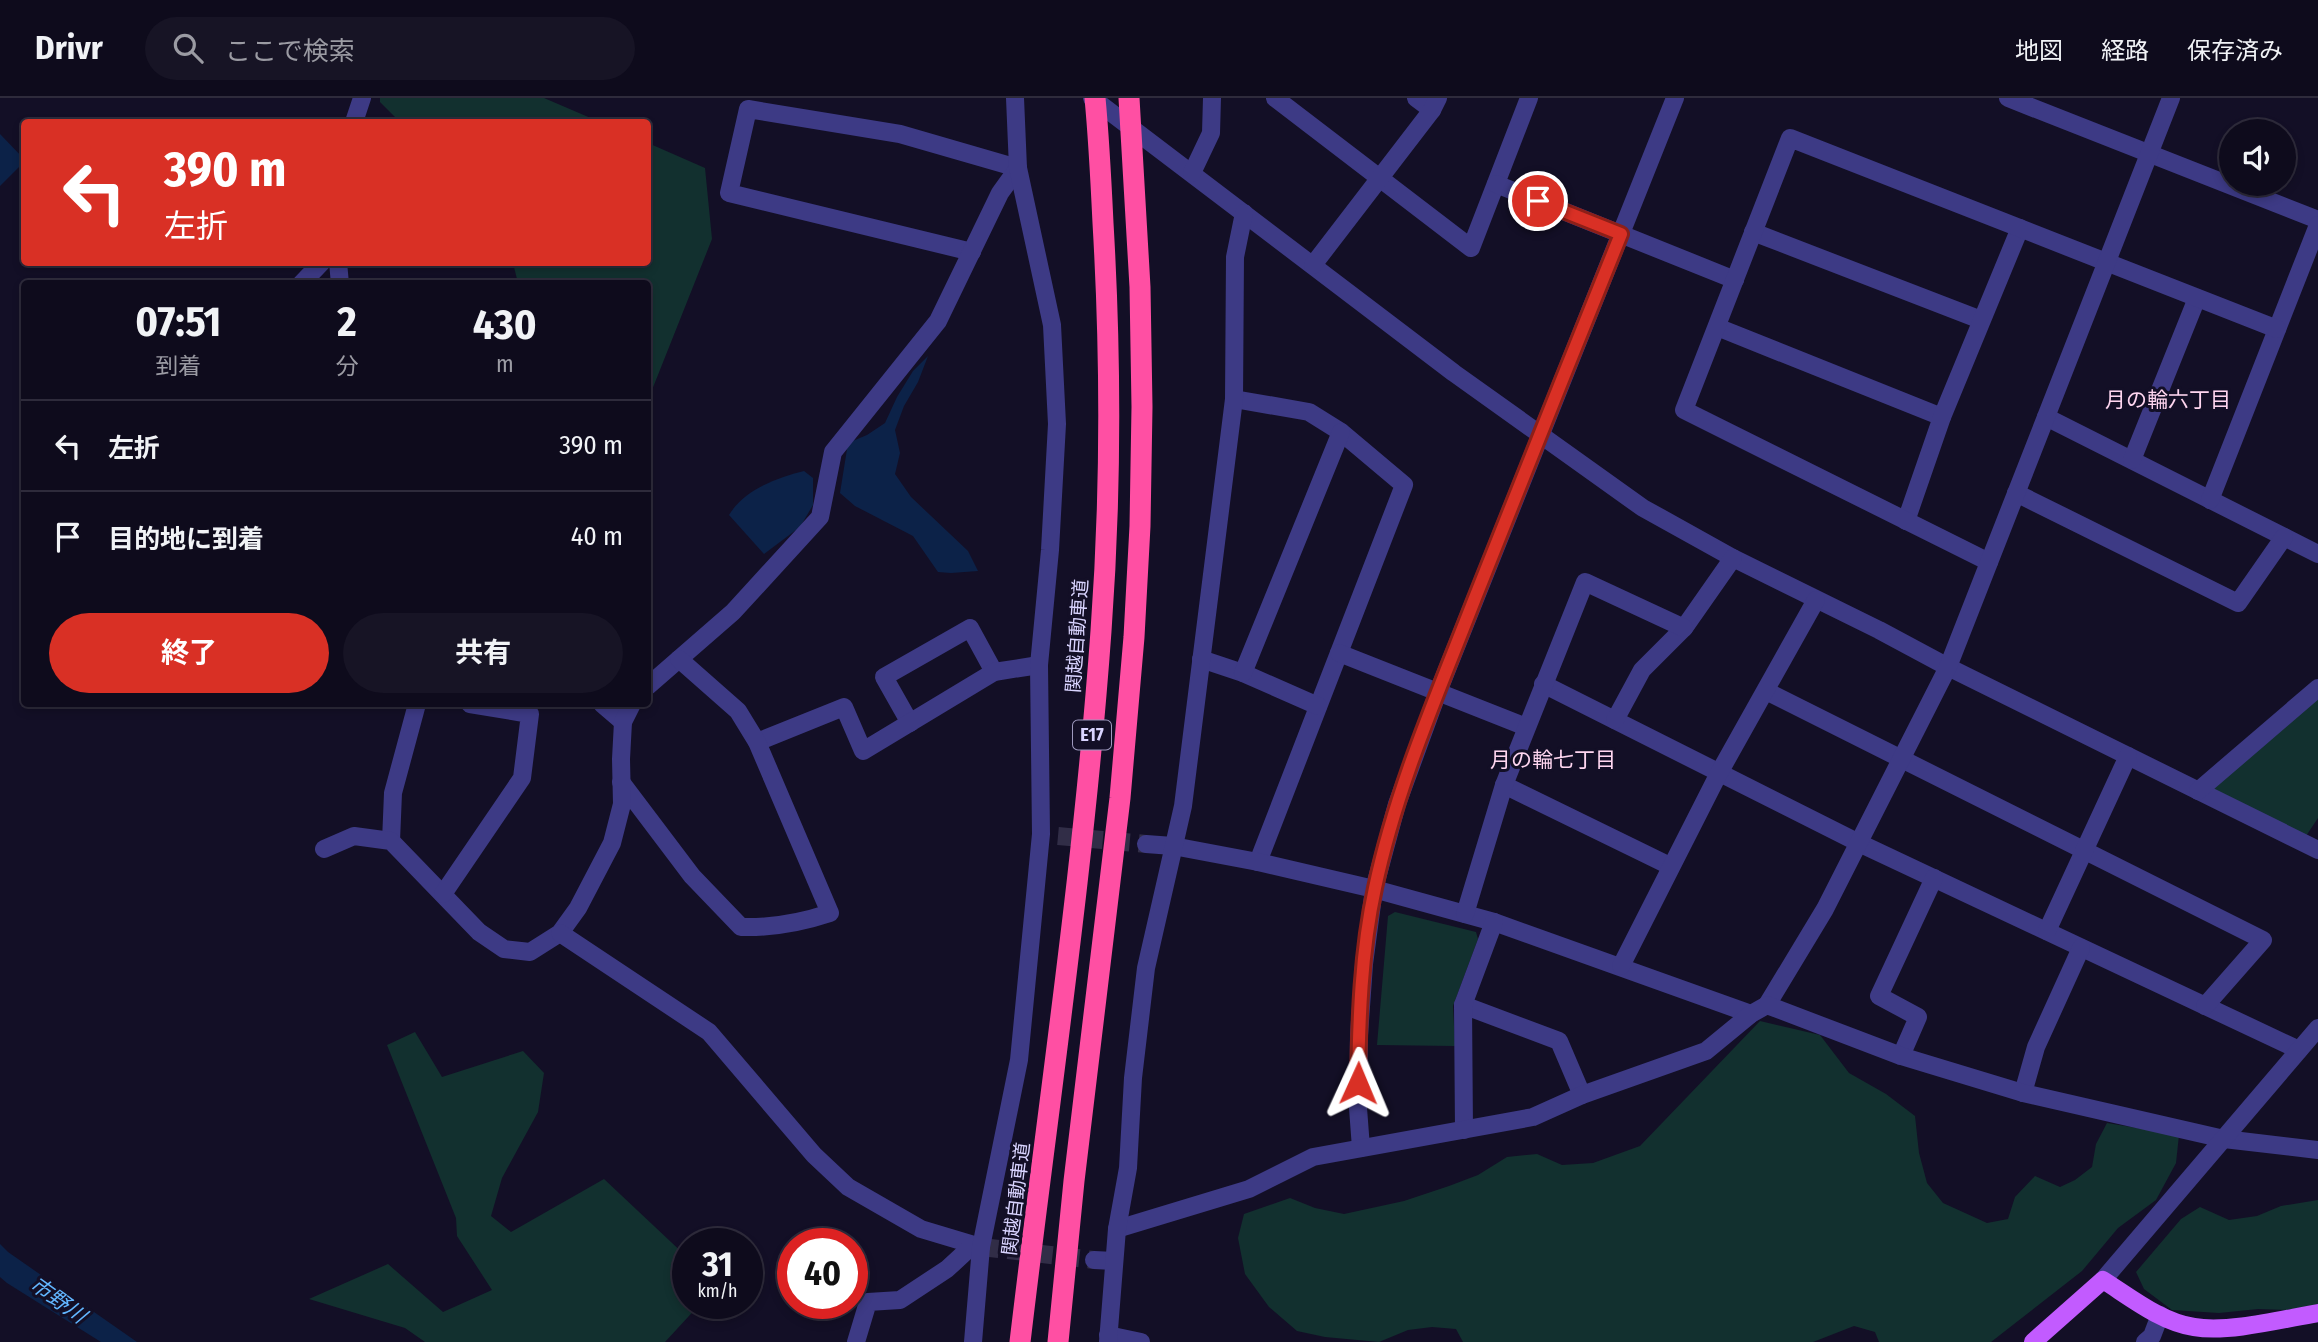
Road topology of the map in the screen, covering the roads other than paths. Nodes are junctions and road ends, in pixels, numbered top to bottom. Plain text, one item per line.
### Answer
1 (362, 98) edge
2 (1015, 98) edge
3 (1093, 98) edge
4 (1212, 98) edge
5 (1275, 98) edge
6 (1416, 98) edge
7 (1529, 98) edge
8 (1675, 98) edge
9 (2008, 98) edge
10 (2171, 98) edge
11 (1129, 102) edge
12 (1435, 104) edge
13 (355, 119) edge
14 (2149, 153) junction
15 (1018, 167) junction
16 (1192, 173) junction
17 (1380, 178) junction
18 (1496, 184) junction
19 (1244, 213) junction
20 (2318, 223) edge
21 (2020, 228) junction
22 (1753, 232) junction
23 (1621, 234) junction
24 (972, 252) junction
25 (2106, 262) junction
26 (1313, 265) junction
27 (318, 266) edge
28 (305, 280) edge
29 (1735, 280) junction
30 (2197, 298) junction
31 (1981, 320) junction
32 (1717, 327) junction
33 (2277, 329) junction
34 (1234, 399) junction
35 (1942, 417) junction
36 (2046, 417) junction
37 (1341, 432) junction
38 (1540, 435) junction
39 (2132, 460) junction
40 (2016, 494) junction
41 (2210, 500) junction
42 (1906, 521) junction
43 (2284, 537) junction
44 (2318, 554) edge
45 (1733, 558) junction
46 (1989, 562) junction
47 (1816, 600) junction
48 (1684, 628) junction
49 (1339, 653) junction
50 (678, 659) junction
51 (1201, 659) junction
52 (1040, 665) junction
53 (1948, 667) junction
54 (994, 672) junction
55 (1243, 673) junction
56 (651, 683) edge
57 (1543, 684) junction
58 (2318, 688) edge
59 (1766, 691) junction
60 (1438, 692) junction
61 (1318, 706) junction
62 (416, 707) edge
63 (488, 707) edge
64 (606, 707) edge
65 (630, 707) edge
66 (1615, 720) junction
67 (623, 722) junction
68 (910, 723) junction
69 (1526, 727) junction
70 (757, 742) junction
71 (2128, 757) junction
72 (1901, 760) junction
73 (1719, 773) junction
74 (621, 782) junction
75 (1504, 785) junction
76 (2198, 791) junction
77 (391, 841) junction
78 (1859, 843) junction
79 (1146, 844) tunnel mouth
80 (1173, 846) junction
81 (324, 849) dead end
82 (2086, 850) junction
83 (2318, 850) edge
84 (1258, 862) junction
85 (1670, 866) junction
86 (1934, 878) junction
87 (1374, 889) junction
88 (443, 894) junction
89 (1465, 914) junction
90 (1494, 922) junction
91 (2047, 931) junction
92 (560, 933) junction
93 (2081, 948) junction
94 (1621, 966) junction
95 (1463, 1005) junction
96 (2205, 1006) junction
97 (1759, 1009) junction
98 (2318, 1028) edge
99 (2299, 1050) junction
100 (1901, 1056) junction
101 (2024, 1093) junction
102 (1582, 1095) junction
103 (1464, 1130) junction
104 (2224, 1139) junction
105 (1361, 1148) junction
106 (2318, 1150) edge
107 (1117, 1229) junction
108 (977, 1246) junction
109 (1094, 1260) tunnel mouth
110 (1114, 1261) junction
111 (2102, 1280) junction
112 (2318, 1313) edge
113 (2160, 1315) junction
114 (1108, 1338) edge
115 (856, 1342) edge
116 (972, 1342) edge
117 (1020, 1342) edge
118 (1058, 1342) edge
119 (1141, 1342) edge
120 (2033, 1342) edge
121 (2146, 1342) edge

1 - 13 street
2 - 15 street
3 - 16 street
3 - 117 highway, 関越自動車道 / E17
4 - 16 street
5 - 17 street
6 - 12 street
7 - 18 street
8 - 23 street
9 - 14 street
10 - 14 street
11 - 118 highway, E17
12 - 17 street
14 - 20 street
14 - 25 street
15 - 24 street
15 - 24 street
15 - 52 street
16 - 19 street
17 - 18 street
17 - 26 street
18 - 23 street
19 - 26 street
19 - 34 street
20 - 33 street
21 - 22 street
21 - 25 street
21 - 31 street
22 - 29 street
22 - 31 street
23 - 29 street
23 - 38 street
24 - 50 street
25 - 30 street
25 - 36 street
26 - 38 street
27 - 28 street
29 - 32 street
30 - 33 street
30 - 39 street
31 - 35 street
32 - 35 street
32 - 42 street
33 - 41 street
34 - 37 street
34 - 51 street
35 - 42 street
36 - 39 street
36 - 40 street
37 - 49 street
37 - 55 street
38 - 45 street
38 - 60 street
39 - 41 street
40 - 43 street
40 - 46 street
41 - 43 street
42 - 46 street
43 - 44 street
45 - 47 street
45 - 48 street
46 - 53 street
47 - 53 street
47 - 59 street
48 - 57 street
48 - 66 street
49 - 60 street
49 - 61 street
50 - 56 street
50 - 70 street
51 - 55 street
51 - 80 street
52 - 54 street
52 - 108 street
53 - 71 street
53 - 72 street
54 - 68 street
54 - 68 street
55 - 61 street
57 - 66 street
57 - 69 street
58 - 76 street
59 - 72 street
59 - 73 street
60 - 69 street
60 - 87 street
61 - 84 street
62 - 77 street
63 - 88 street
64 - 67 street
65 - 67 street
66 - 73 street
67 - 74 street
68 - 70 street
69 - 75 street
70 - 74 street
71 - 76 street
71 - 82 street
72 - 78 street
72 - 82 street
73 - 78 street
73 - 85 street
74 - 92 street
75 - 85 street
75 - 89 street
76 - 83 street
77 - 81 street
77 - 88 street
78 - 86 street
78 - 97 street
79 - 80 street
80 - 84 street
80 - 107 street
82 - 91 street
82 - 96 street
84 - 87 street
85 - 94 street
86 - 91 street
86 - 100 street
87 - 89 street
87 - 105 street
88 - 92 street
89 - 90 street
90 - 94 street
90 - 95 street
91 - 93 street
92 - 108 street
93 - 96 street
93 - 101 street
94 - 97 street
95 - 102 street
95 - 103 street
96 - 99 street
97 - 100 street
97 - 102 street
98 - 99 street
99 - 104 street
100 - 101 street
101 - 104 street
102 - 103 street
103 - 105 street
104 - 106 street
104 - 111 street
105 - 107 street
107 - 110 street
108 - 115 street
108 - 116 street
109 - 110 street
110 - 114 street
111 - 113 main road
111 - 120 main road
112 - 113 main road
113 - 121 street
114 - 119 street

